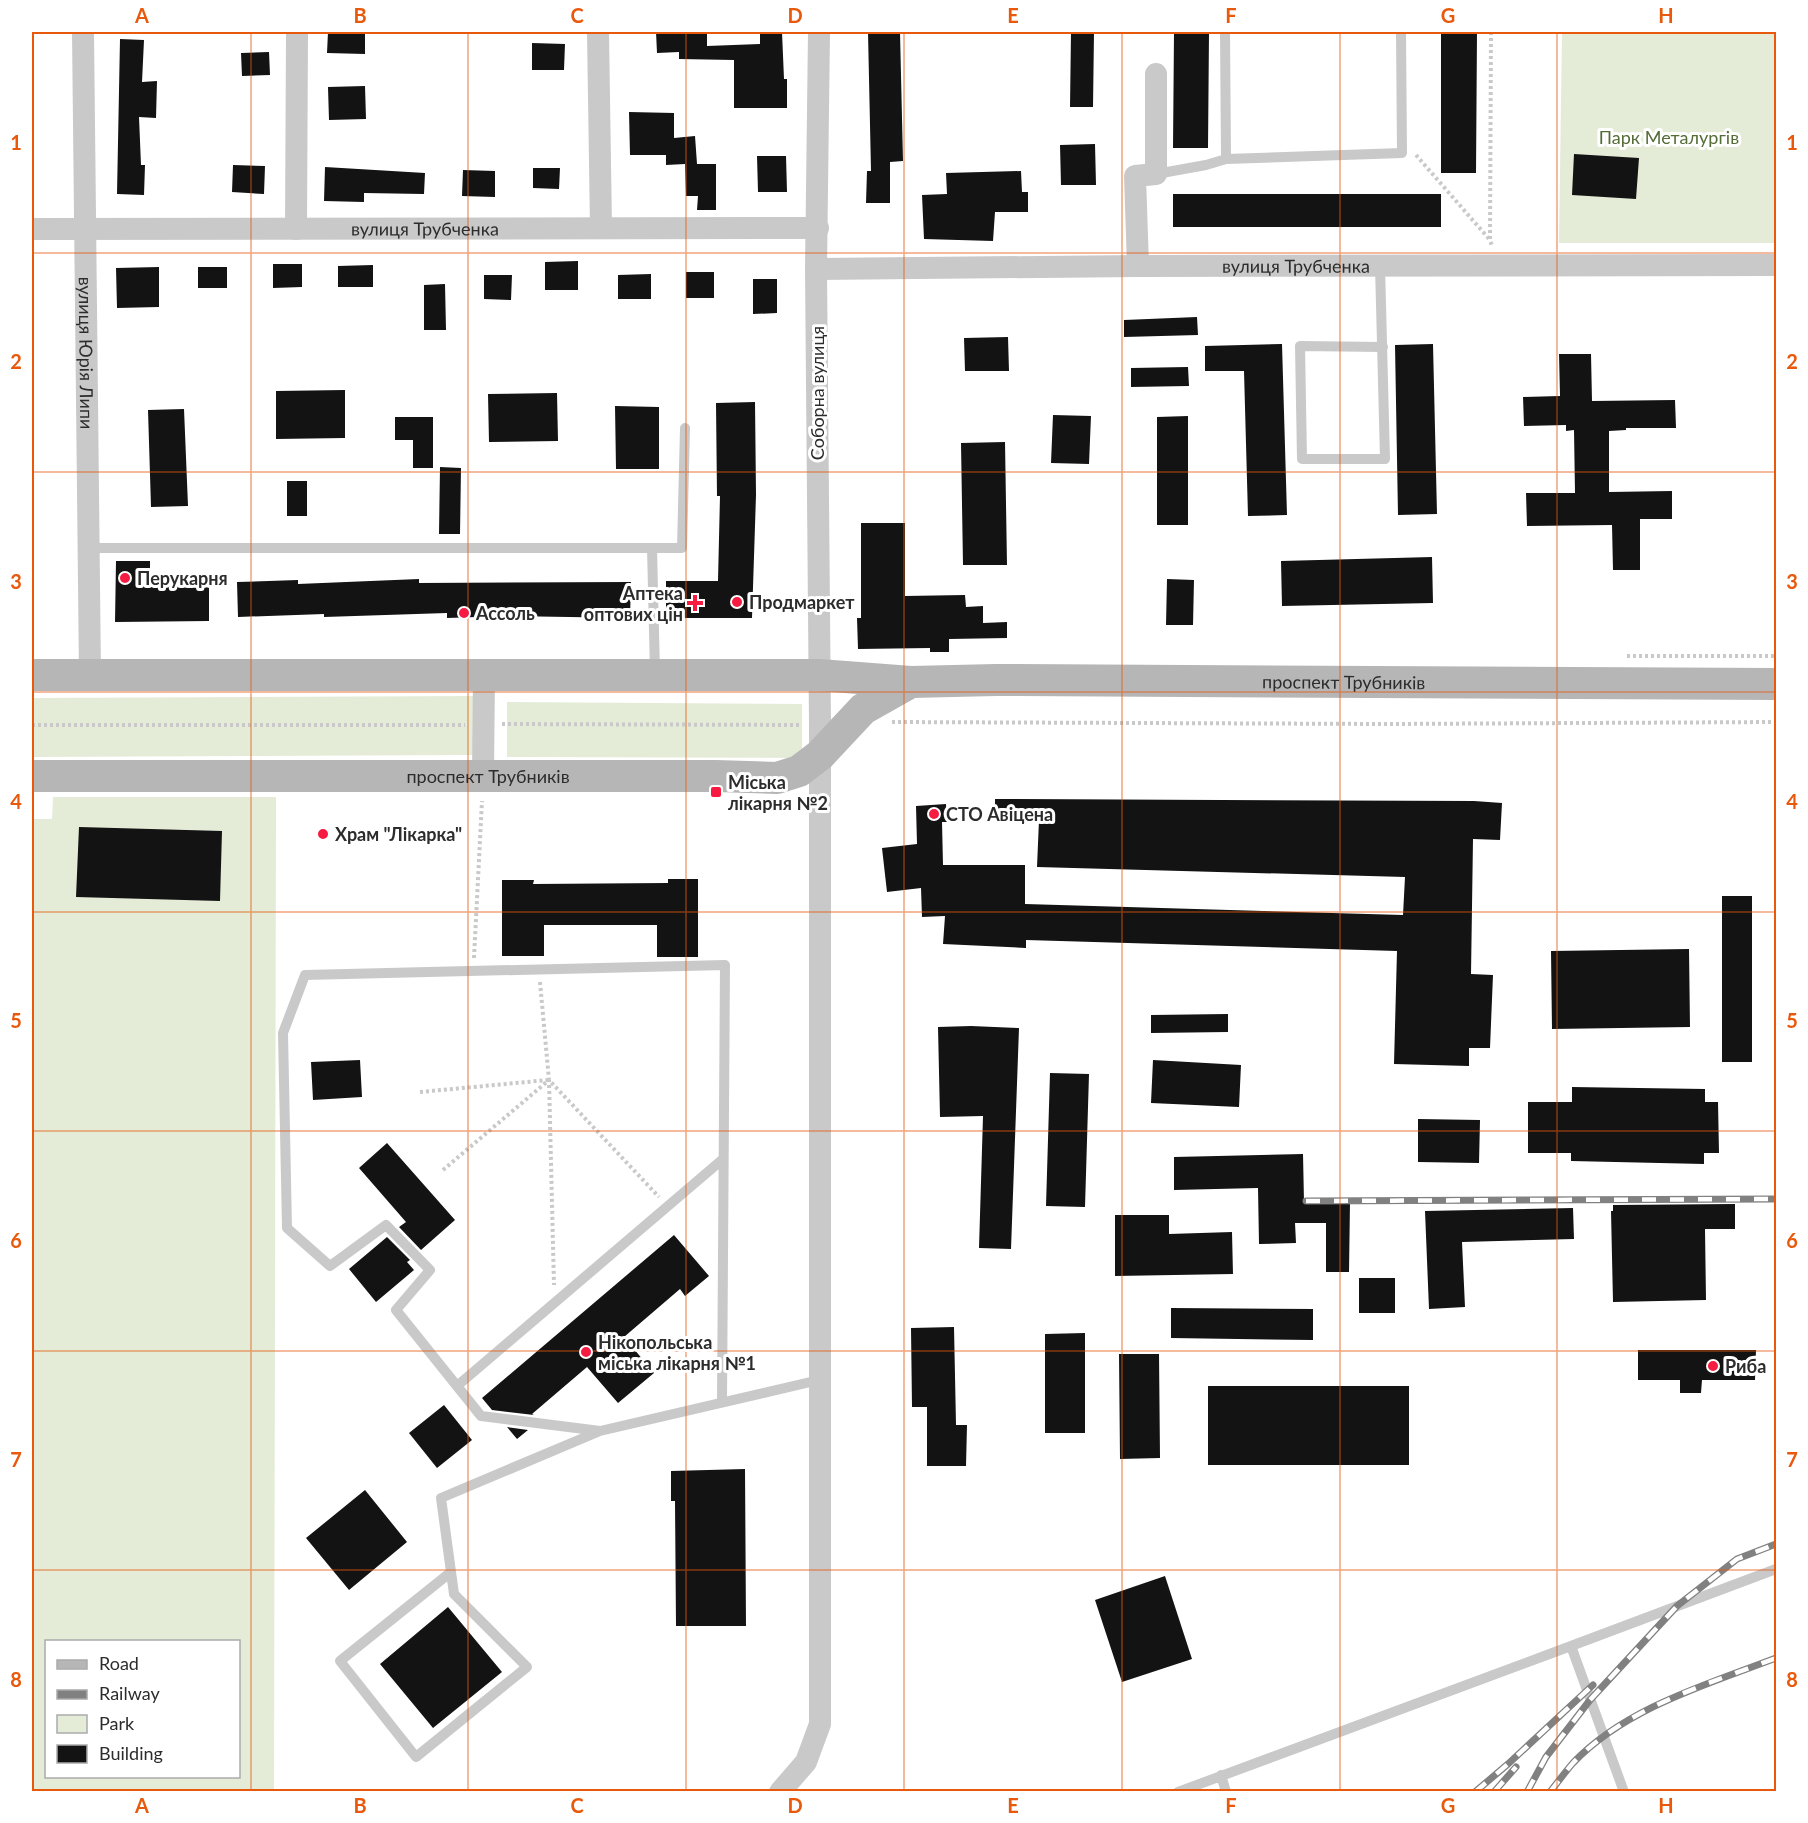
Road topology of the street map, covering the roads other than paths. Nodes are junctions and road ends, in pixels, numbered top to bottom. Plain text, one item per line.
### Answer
1 (83, 32) edge
2 (297, 32) edge
3 (598, 32) edge
4 (819, 32) edge
5 (1225, 32) edge
6 (1401, 32) edge
7 (1156, 74) dead end
8 (1226, 159) junction
9 (1156, 174) junction
10 (601, 228) junction
11 (818, 228) junction
12 (32, 229) edge
13 (86, 229) junction
14 (296, 229) junction
15 (1776, 265) edge
16 (1138, 266) junction
17 (1380, 266) junction
18 (816, 269) junction
19 (1383, 347) junction
20 (685, 428) dead end
21 (89, 548) junction
22 (652, 548) junction
23 (484, 674) junction
24 (32, 675) edge
25 (90, 675) junction
26 (656, 675) junction
27 (819, 675) junction
28 (911, 682) junction
29 (1776, 684) edge
30 (835, 723) junction
31 (819, 755) junction
32 (32, 776) edge
33 (483, 776) junction
34 (723, 1159) junction
35 (819, 1380) junction
36 (457, 1386) junction
37 (722, 1402) junction
38 (600, 1431) junction
39 (1776, 1569) edge
40 (451, 1572) junction
41 (1570, 1646) junction
42 (1221, 1776) junction
43 (780, 1791) edge
44 (1178, 1791) edge
45 (1226, 1791) edge
46 (1624, 1791) edge

1 - 13 street, вулиця Юрія Липи
2 - 14 street
3 - 10 street
4 - 11 street, Соборна вулиця
5 - 8 lane
6 - 8 lane
7 - 9 street
8 - 9 lane
9 - 16 street
10 - 11 street, вулиця Трубченка
10 - 14 street, вулиця Трубченка
11 - 18 street, Соборна вулиця
12 - 13 street, вулиця Трубченка
13 - 14 street, вулиця Трубченка
13 - 21 street, вулиця Юрія Липи
15 - 17 street, вулиця Трубченка
16 - 17 street, вулиця Трубченка
16 - 18 street, вулиця Трубченка
17 - 19 lane
18 - 27 street, Соборна вулиця
19 - 19 lane
20 - 22 lane
21 - 22 lane
21 - 25 street, вулиця Юрія Липи
22 - 26 lane
23 - 25 main road, проспект Трубників
23 - 26 main road, проспект Трубників
23 - 33 street
24 - 25 main road, проспект Трубників
26 - 27 main road, проспект Трубників
27 - 28 main road, проспект Трубників
27 - 30 street, Соборна вулиця
28 - 29 main road, проспект Трубників
28 - 30 main road, проспект Трубників
30 - 31 main road, проспект Трубників
31 - 33 main road, проспект Трубників
31 - 35 street
32 - 33 main road, проспект Трубників
34 - 36 lane
34 - 36 lane
34 - 37 lane
35 - 37 lane
35 - 43 street
36 - 38 lane
37 - 38 lane
38 - 40 lane
39 - 41 lane
40 - 40 lane
41 - 42 lane
41 - 46 lane
42 - 44 lane
42 - 45 lane

